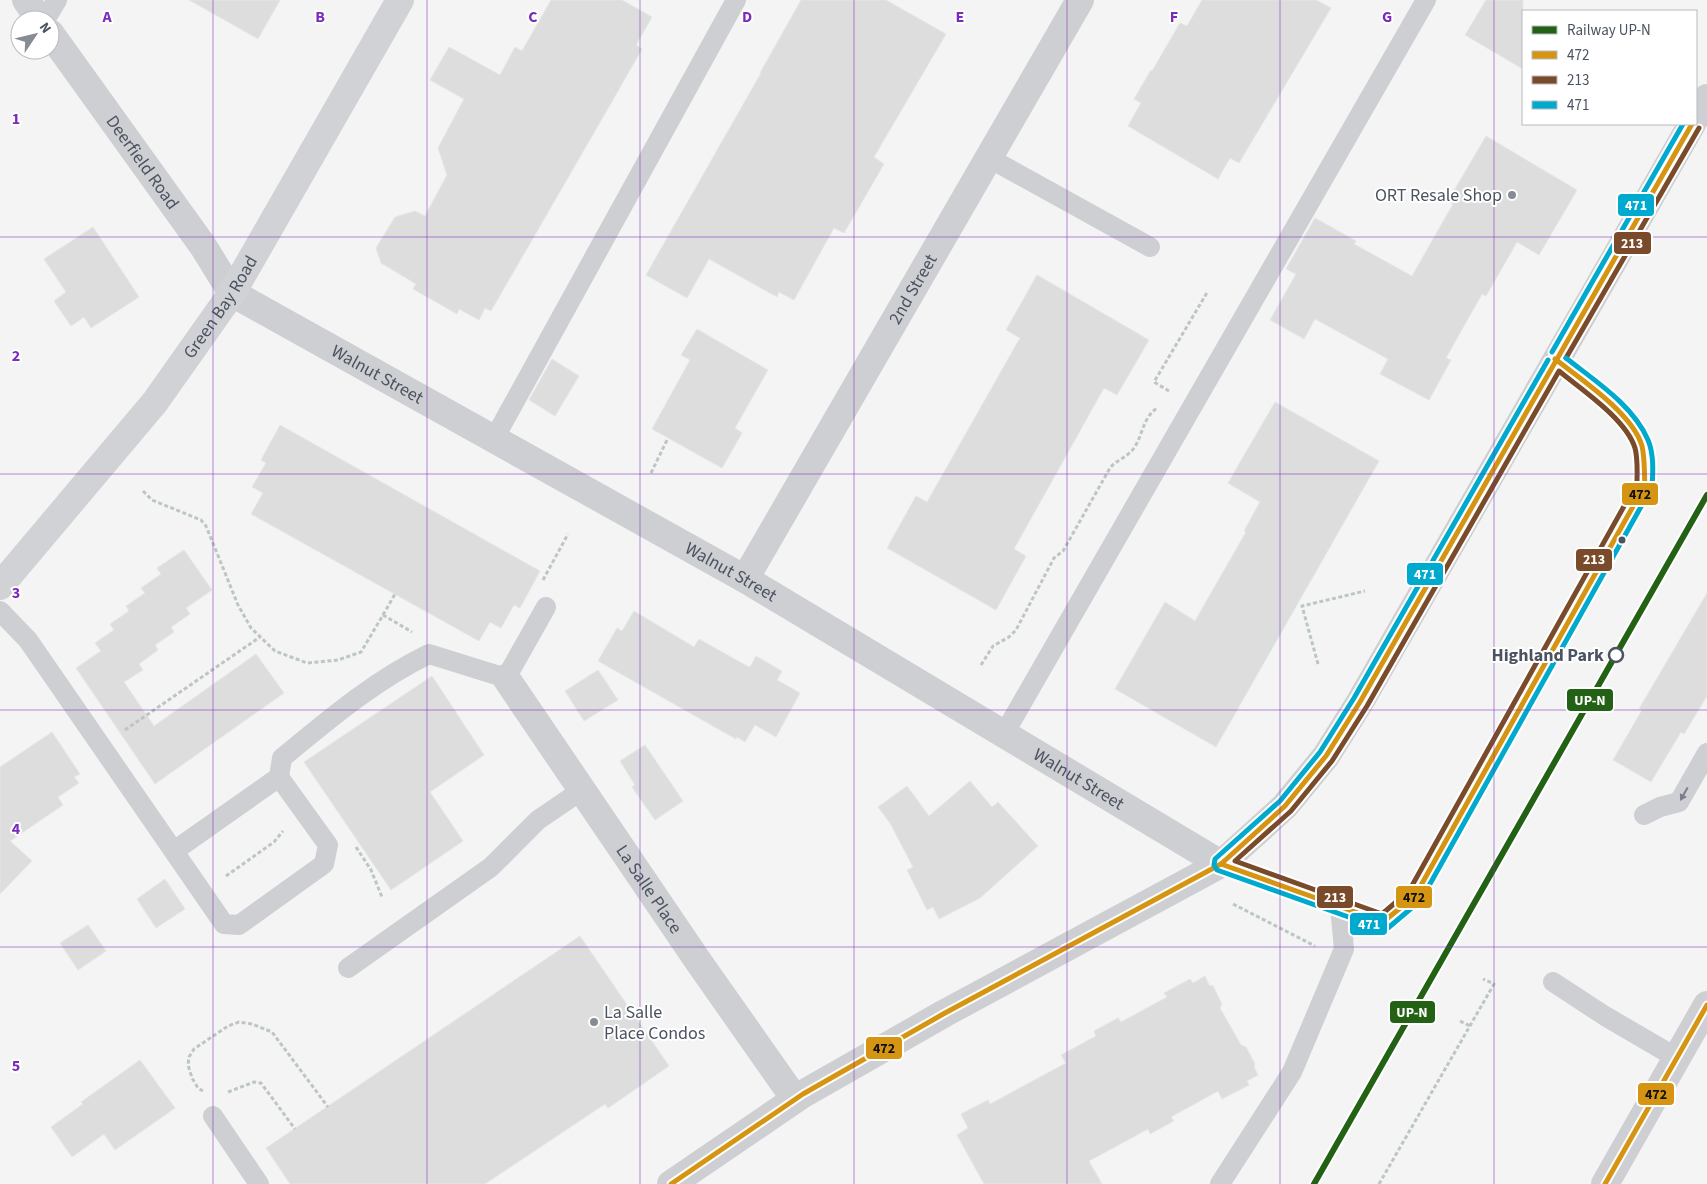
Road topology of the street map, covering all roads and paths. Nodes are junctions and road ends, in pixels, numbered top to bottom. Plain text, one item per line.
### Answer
1 (400, 0) edge
2 (736, 0) edge
3 (1080, 0) edge
4 (1426, 0) edge
5 (60, 48) edge
6 (1707, 98) edge
7 (1697, 115) edge
8 (1691, 125) edge
9 (989, 158) junction
10 (1150, 247) dead end
11 (1208, 291) dead end
12 (232, 293) junction
13 (1556, 359) junction
14 (1166, 398) dead end
15 (1163, 404) dead end
16 (668, 438) dead end
17 (494, 439) junction
18 (651, 473) dead end
19 (143, 492) dead end
20 (568, 534) dead end
21 (745, 579) junction
22 (542, 582) dead end
23 (0, 586) edge
24 (1365, 591) dead end
25 (395, 594) dead end
26 (546, 607) dead end
27 (0, 611) edge
28 (384, 615) junction
29 (414, 633) dead end
30 (260, 637) junction
31 (1318, 664) dead end
32 (981, 665) dead end
33 (506, 678) junction
34 (124, 731) dead end
35 (1004, 734) junction
36 (1707, 753) edge
37 (279, 777) junction
38 (582, 790) junction
39 (1644, 815) dead end
40 (284, 830) dead end
41 (174, 850) junction
42 (1221, 864) junction
43 (225, 877) dead end
44 (1234, 904) dead end
45 (1340, 907) junction
46 (1340, 959) junction
47 (348, 968) dead end
48 (1483, 978) dead end
49 (1553, 982) dead end
50 (1707, 1005) edge
51 (1460, 1021) dead end
52 (1470, 1026) junction
53 (1677, 1058) junction
54 (221, 1093) dead end
55 (206, 1094) dead end
56 (795, 1100) junction
57 (328, 1107) dead end
58 (213, 1116) dead end
59 (295, 1129) dead end
60 (259, 1184) edge
61 (671, 1184) edge
62 (1220, 1184) edge
63 (1380, 1184) edge
64 (1605, 1184) edge

1 - 12 main road, Green Bay Road
2 - 17 lane
3 - 9 street, 2nd Street
4 - 35 lane
5 - 12 street, Deerfield Road
6 - 7 street
8 - 13 street
9 - 10 lane
9 - 21 street, 2nd Street
11 - 14 path
12 - 17 street, Walnut Street
12 - 23 main road, Green Bay Road
13 - 42 street
13 - 45 lane
15 - 32 path
16 - 18 path
17 - 21 street, Walnut Street
19 - 30 path
20 - 22 path
21 - 35 street, Walnut Street
24 - 31 path
25 - 28 path
26 - 33 lane
27 - 41 lane
28 - 29 path
28 - 30 path
30 - 34 path
33 - 37 lane
33 - 38 street, La Salle Place
35 - 42 street, Walnut Street
36 -> 39 lane
37 - 41 lane
37 - 41 lane
38 - 47 lane
38 - 56 street, La Salle Place
40 - 43 path
42 - 45 lane
42 - 56 street
44 - 46 path
45 - 46 lane
46 - 62 lane
48 - 52 path
49 - 53 lane
50 - 53 street
51 - 52 path
52 - 63 path
53 - 64 street
54 - 59 path
55 - 57 path
56 - 61 street
58 - 60 lane

